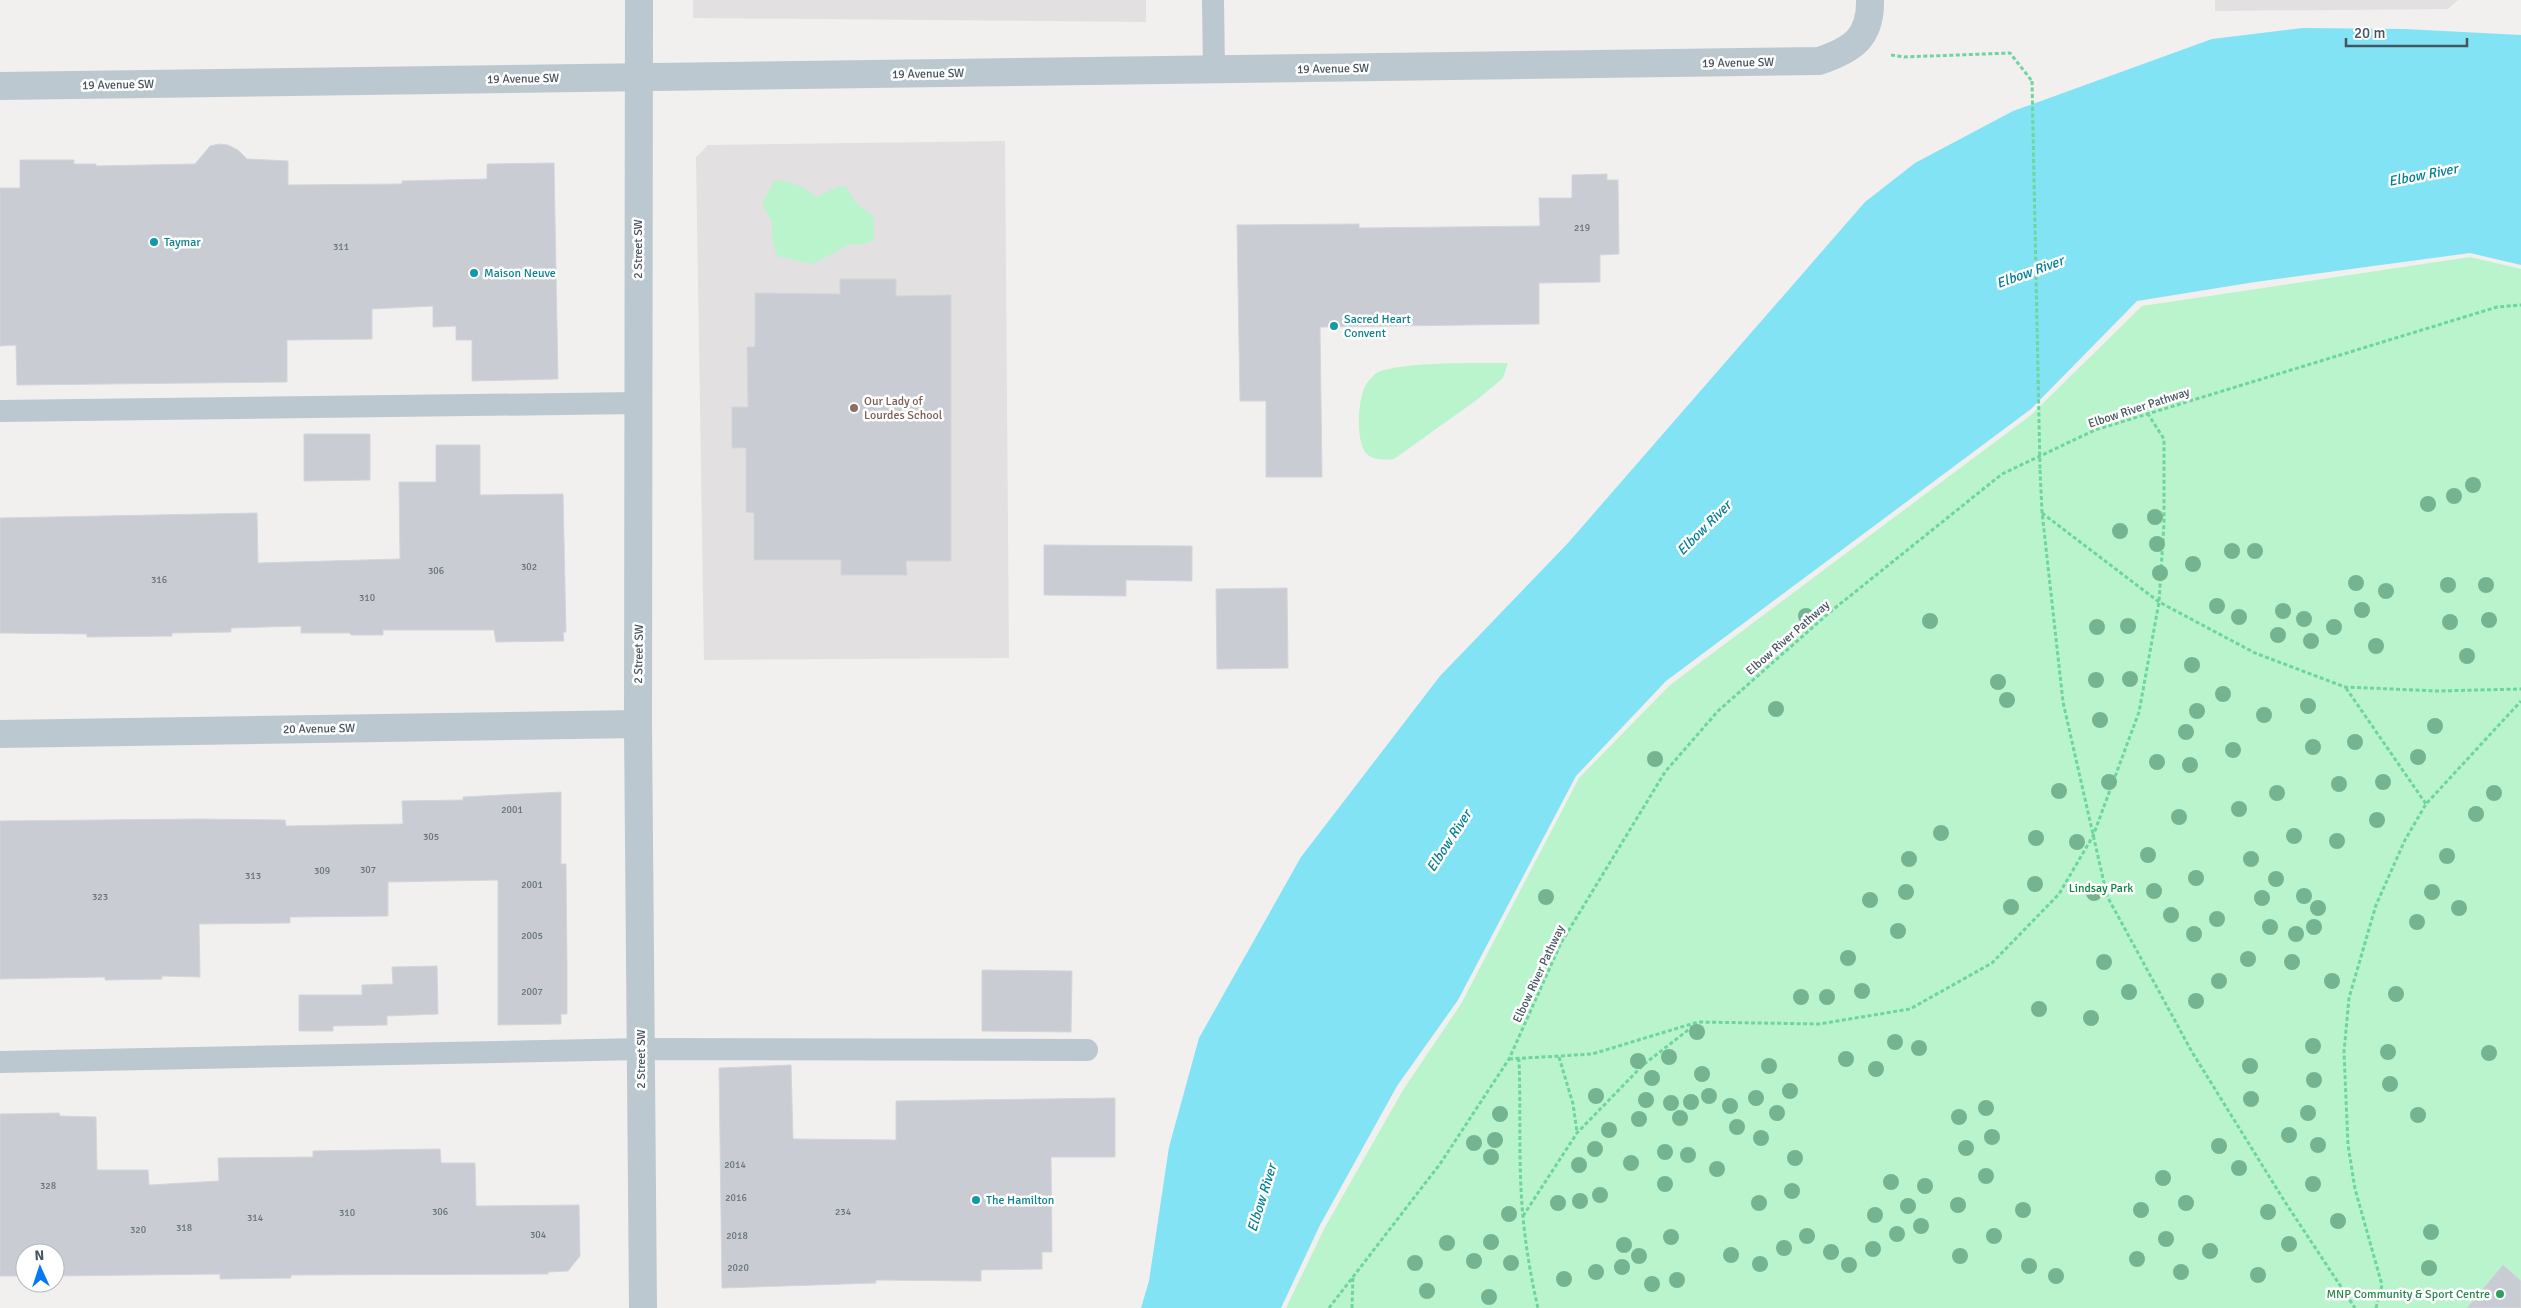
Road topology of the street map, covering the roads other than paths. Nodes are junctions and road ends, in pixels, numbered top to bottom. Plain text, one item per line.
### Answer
1 (639, 0) edge
2 (1870, 0) edge
3 (1213, 2) dead end
4 (1214, 70) junction
5 (639, 78) junction
6 (0, 86) edge
7 (638, 403) junction
8 (0, 411) edge
9 (638, 724) junction
10 (0, 734) edge
11 (641, 1049) junction
12 (1087, 1050) dead end
13 (0, 1062) edge
14 (643, 1308) edge

1 - 5 street, 2 Street SW
2 - 4 street, 19 Avenue SW
3 - 4 lane
4 - 5 street, 19 Avenue SW
5 - 6 street, 19 Avenue SW
5 - 7 street, 2 Street SW
7 - 8 lane
7 - 9 street, 2 Street SW
9 - 10 street, 20 Avenue SW
9 - 11 street, 2 Street SW
11 - 12 lane
11 - 13 lane
11 - 14 street, 2 Street SW

